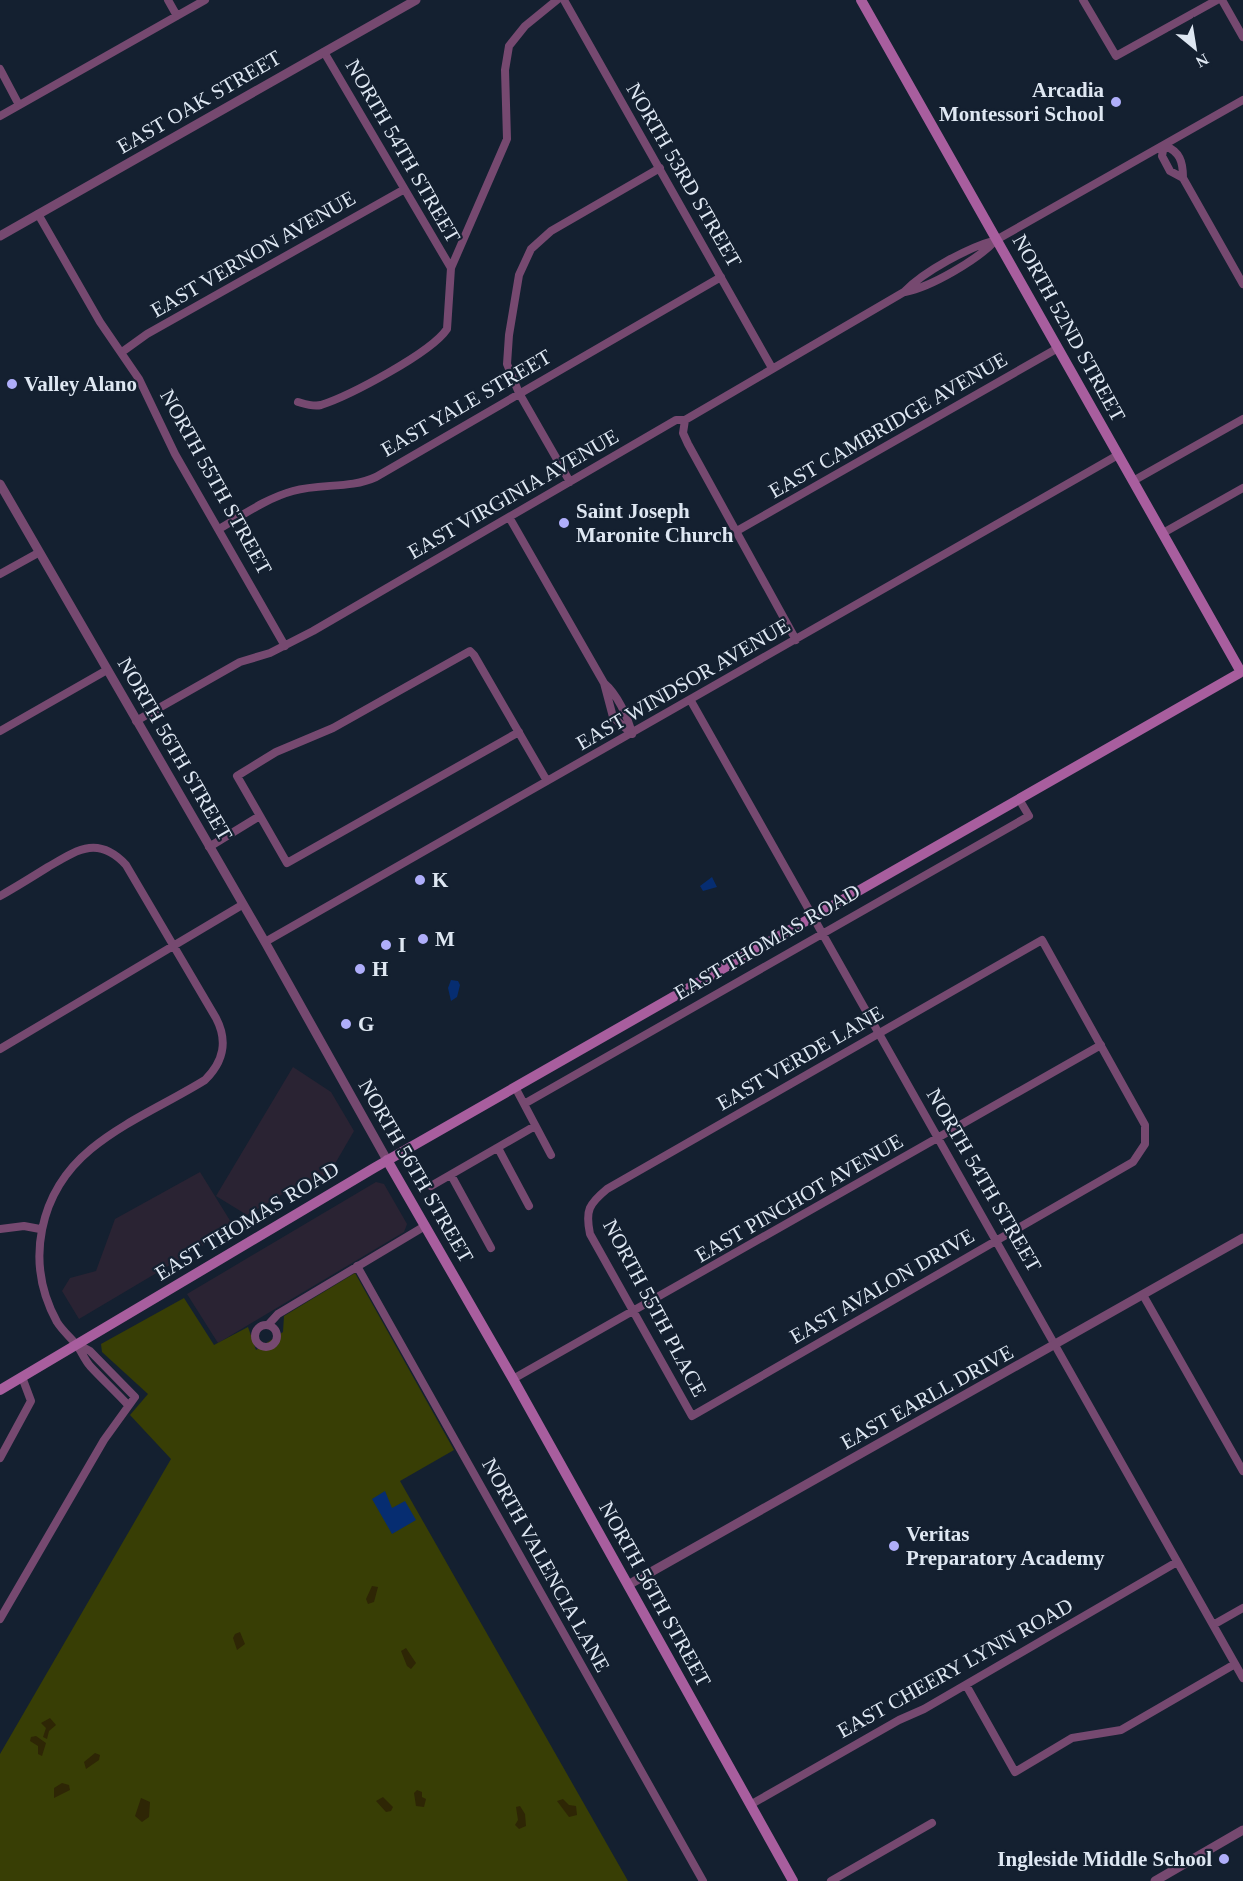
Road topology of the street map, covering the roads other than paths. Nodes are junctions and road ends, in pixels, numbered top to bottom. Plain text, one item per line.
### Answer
1 (168, 0) edge
2 (205, 0) edge
3 (416, 0) edge
4 (557, 0) edge
5 (564, 0) edge
6 (861, 0) edge
7 (1083, 0) edge
8 (1217, 0) edge
9 (1222, 0) edge
10 (177, 16) junction
11 (1243, 37) edge
12 (324, 52) junction
13 (0, 69) edge
14 (1243, 100) edge
15 (20, 105) junction
16 (0, 116) edge
17 (1164, 145) junction
18 (660, 168) junction
19 (1183, 178) junction
20 (403, 189) junction
21 (38, 214) junction
22 (0, 236) edge
23 (996, 240) junction
24 (451, 268) junction
25 (721, 277) junction
26 (1243, 284) edge
27 (1058, 348) junction
28 (122, 352) junction
29 (772, 368) junction
30 (519, 393) junction
31 (298, 402) dead end
32 (1243, 419) edge
33 (685, 420) junction
34 (1118, 455) junction
35 (1133, 481) junction
36 (570, 482) junction
37 (0, 484) edge
38 (1243, 488) edge
39 (509, 517) junction
40 (219, 529) junction
41 (735, 532) junction
42 (1163, 533) junction
43 (38, 553) junction
44 (0, 574) edge
45 (796, 640) junction
46 (285, 646) junction
47 (107, 670) junction
48 (1243, 672) edge
49 (691, 701) junction
50 (136, 721) junction
51 (0, 731) edge
52 (519, 732) junction
53 (632, 734) junction
54 (547, 781) junction
55 (1019, 799) junction
56 (258, 817) junction
57 (209, 847) junction
58 (0, 896) edge
59 (242, 905) junction
60 (813, 917) junction
61 (822, 934) junction
62 (265, 942) junction
63 (174, 946) junction
64 (879, 1032) junction
65 (1101, 1045) junction
66 (0, 1049) edge
67 (515, 1087) junction
68 (524, 1104) junction
69 (535, 1126) junction
70 (939, 1138) junction
71 (498, 1148) junction
72 (551, 1155) dead end
73 (387, 1160) junction
74 (450, 1175) junction
75 (431, 1186) dead end
76 (529, 1206) dead end
77 (586, 1217) joint
78 (425, 1226) junction
79 (0, 1229) edge
80 (40, 1229) junction
81 (1243, 1238) edge
82 (998, 1241) junction
83 (491, 1248) dead end
84 (357, 1266) junction
85 (1143, 1295) junction
86 (634, 1312) junction
87 (268, 1325) dead end
88 (76, 1344) junction
89 (1057, 1345) junction
90 (22, 1377) junction
91 (513, 1379) junction
92 (0, 1390) edge
93 (128, 1405) junction
94 (692, 1416) joint
95 (0, 1458) edge
96 (1243, 1471) edge
97 (1177, 1562) junction
98 (628, 1585) junction
99 (1243, 1608) edge
100 (0, 1620) edge
101 (1213, 1625) junction
102 (1235, 1664) junction
103 (1243, 1678) edge
104 (966, 1685) junction
105 (750, 1804) junction
106 (932, 1823) dead end
107 (1243, 1830) edge
108 (703, 1881) edge
109 (793, 1881) edge
110 (831, 1881) edge
111 (1155, 1881) edge

1 - 10 street
2 - 10 street
3 - 12 street, EAST OAK STREET
4 - 24 street
5 - 18 street, NORTH 53RD STREET
6 - 23 main road, NORTH 52ND STREET
7 - 8 street
9 - 11 street
10 - 15 street
12 - 20 street, NORTH 54TH STREET
12 - 21 street, EAST OAK STREET
13 - 15 street
14 - 17 street, EAST VIRGINIA AVENUE
15 - 16 street
17 - 19 street
17 - 19 street
17 - 23 street, EAST VIRGINIA AVENUE
18 - 25 street, NORTH 53RD STREET
18 - 30 street
19 - 26 street
20 - 24 street, NORTH 54TH STREET
20 - 28 street, EAST VERNON AVENUE
21 - 22 street, EAST OAK STREET
21 - 28 street, NORTH 55TH STREET
23 - 27 main road, NORTH 52ND STREET
23 - 29 street, EAST VIRGINIA AVENUE
24 - 31 street
25 - 29 street, NORTH 53RD STREET
25 - 30 street, EAST YALE STREET
27 - 34 main road, NORTH 52ND STREET
27 - 41 street, EAST CAMBRIDGE AVENUE
28 - 40 street, NORTH 55TH STREET
29 - 33 street, EAST VIRGINIA AVENUE
30 - 36 street
30 - 40 street, EAST YALE STREET
32 - 35 street
33 - 36 street, EAST VIRGINIA AVENUE
33 - 41 street
34 - 35 main road, NORTH 52ND STREET
34 - 45 street, EAST WINDSOR AVENUE
35 - 42 main road, NORTH 52ND STREET
36 - 39 street, EAST VIRGINIA AVENUE
37 - 43 street, NORTH 56TH STREET
38 - 42 street
39 - 46 street, EAST VIRGINIA AVENUE
39 - 53 street
40 - 46 street, NORTH 55TH STREET
41 - 45 street
42 - 48 main road, NORTH 52ND STREET
43 - 44 street
43 - 47 street, NORTH 56TH STREET
45 - 49 street, EAST WINDSOR AVENUE
46 - 50 street, EAST VIRGINIA AVENUE
47 - 50 street, NORTH 56TH STREET
47 - 51 street
48 - 55 main road, EAST THOMAS ROAD
49 - 53 street, EAST WINDSOR AVENUE
49 - 60 street, NORTH 54TH STREET
50 - 57 street, NORTH 56TH STREET
52 - 54 street
52 - 56 street
52 - 56 street
53 - 54 street, EAST WINDSOR AVENUE
54 - 62 street, EAST WINDSOR AVENUE
55 - 60 main road, EAST THOMAS ROAD
55 - 61 street, EAST THOMAS ROAD
56 - 57 street
57 - 59 street, NORTH 56TH STREET
58 - 63 street
59 - 62 street, NORTH 56TH STREET
59 - 63 street
60 - 61 street, NORTH 54TH STREET
60 - 67 main road, EAST THOMAS ROAD
61 - 64 street, NORTH 54TH STREET
61 - 68 street, EAST THOMAS ROAD
62 - 73 street, NORTH 56TH STREET
63 - 66 street
63 - 80 street
64 - 65 street, EAST VERDE LANE
64 - 70 street, NORTH 54TH STREET
64 - 77 street, EAST VERDE LANE
65 - 70 street, EAST PINCHOT AVENUE
65 - 82 street, EAST AVALON DRIVE
67 - 68 street
67 - 73 main road, EAST THOMAS ROAD
68 - 69 street
69 - 71 street
69 - 72 street
70 - 82 street, NORTH 54TH STREET
70 - 86 street, EAST PINCHOT AVENUE
71 - 74 street
71 - 76 street
73 - 78 main road, NORTH 56TH STREET
73 - 88 main road, EAST THOMAS ROAD
74 - 75 street
74 - 83 street
77 - 86 street, NORTH 55TH PLACE
78 - 84 street
78 - 91 main road, NORTH 56TH STREET
79 - 80 street
80 - 88 street
81 - 85 street, EAST EARLL DRIVE
82 - 89 street, NORTH 54TH STREET
82 - 94 street, EAST AVALON DRIVE
84 - 87 street
84 - 108 street, NORTH VALENCIA LANE
85 - 89 street, EAST EARLL DRIVE
85 - 96 street
86 - 91 street, EAST PINCHOT AVENUE
86 - 94 street, NORTH 55TH PLACE
88 - 90 main road, EAST THOMAS ROAD
88 - 93 street
88 - 93 street
89 - 97 street, NORTH 54TH STREET
89 - 98 street, EAST EARLL DRIVE
90 - 92 main road, EAST THOMAS ROAD
90 - 95 street
91 - 98 main road, NORTH 56TH STREET
93 - 100 street
97 - 101 street, NORTH 54TH STREET
97 - 104 street, EAST CHEERY LYNN ROAD
98 - 105 main road, NORTH 56TH STREET
99 - 101 street
101 - 102 street, NORTH 54TH STREET
102 - 103 street, NORTH 54TH STREET
102 - 104 street
104 - 105 street, EAST CHEERY LYNN ROAD
105 - 109 main road, NORTH 56TH STREET
106 - 110 street
107 - 111 street

